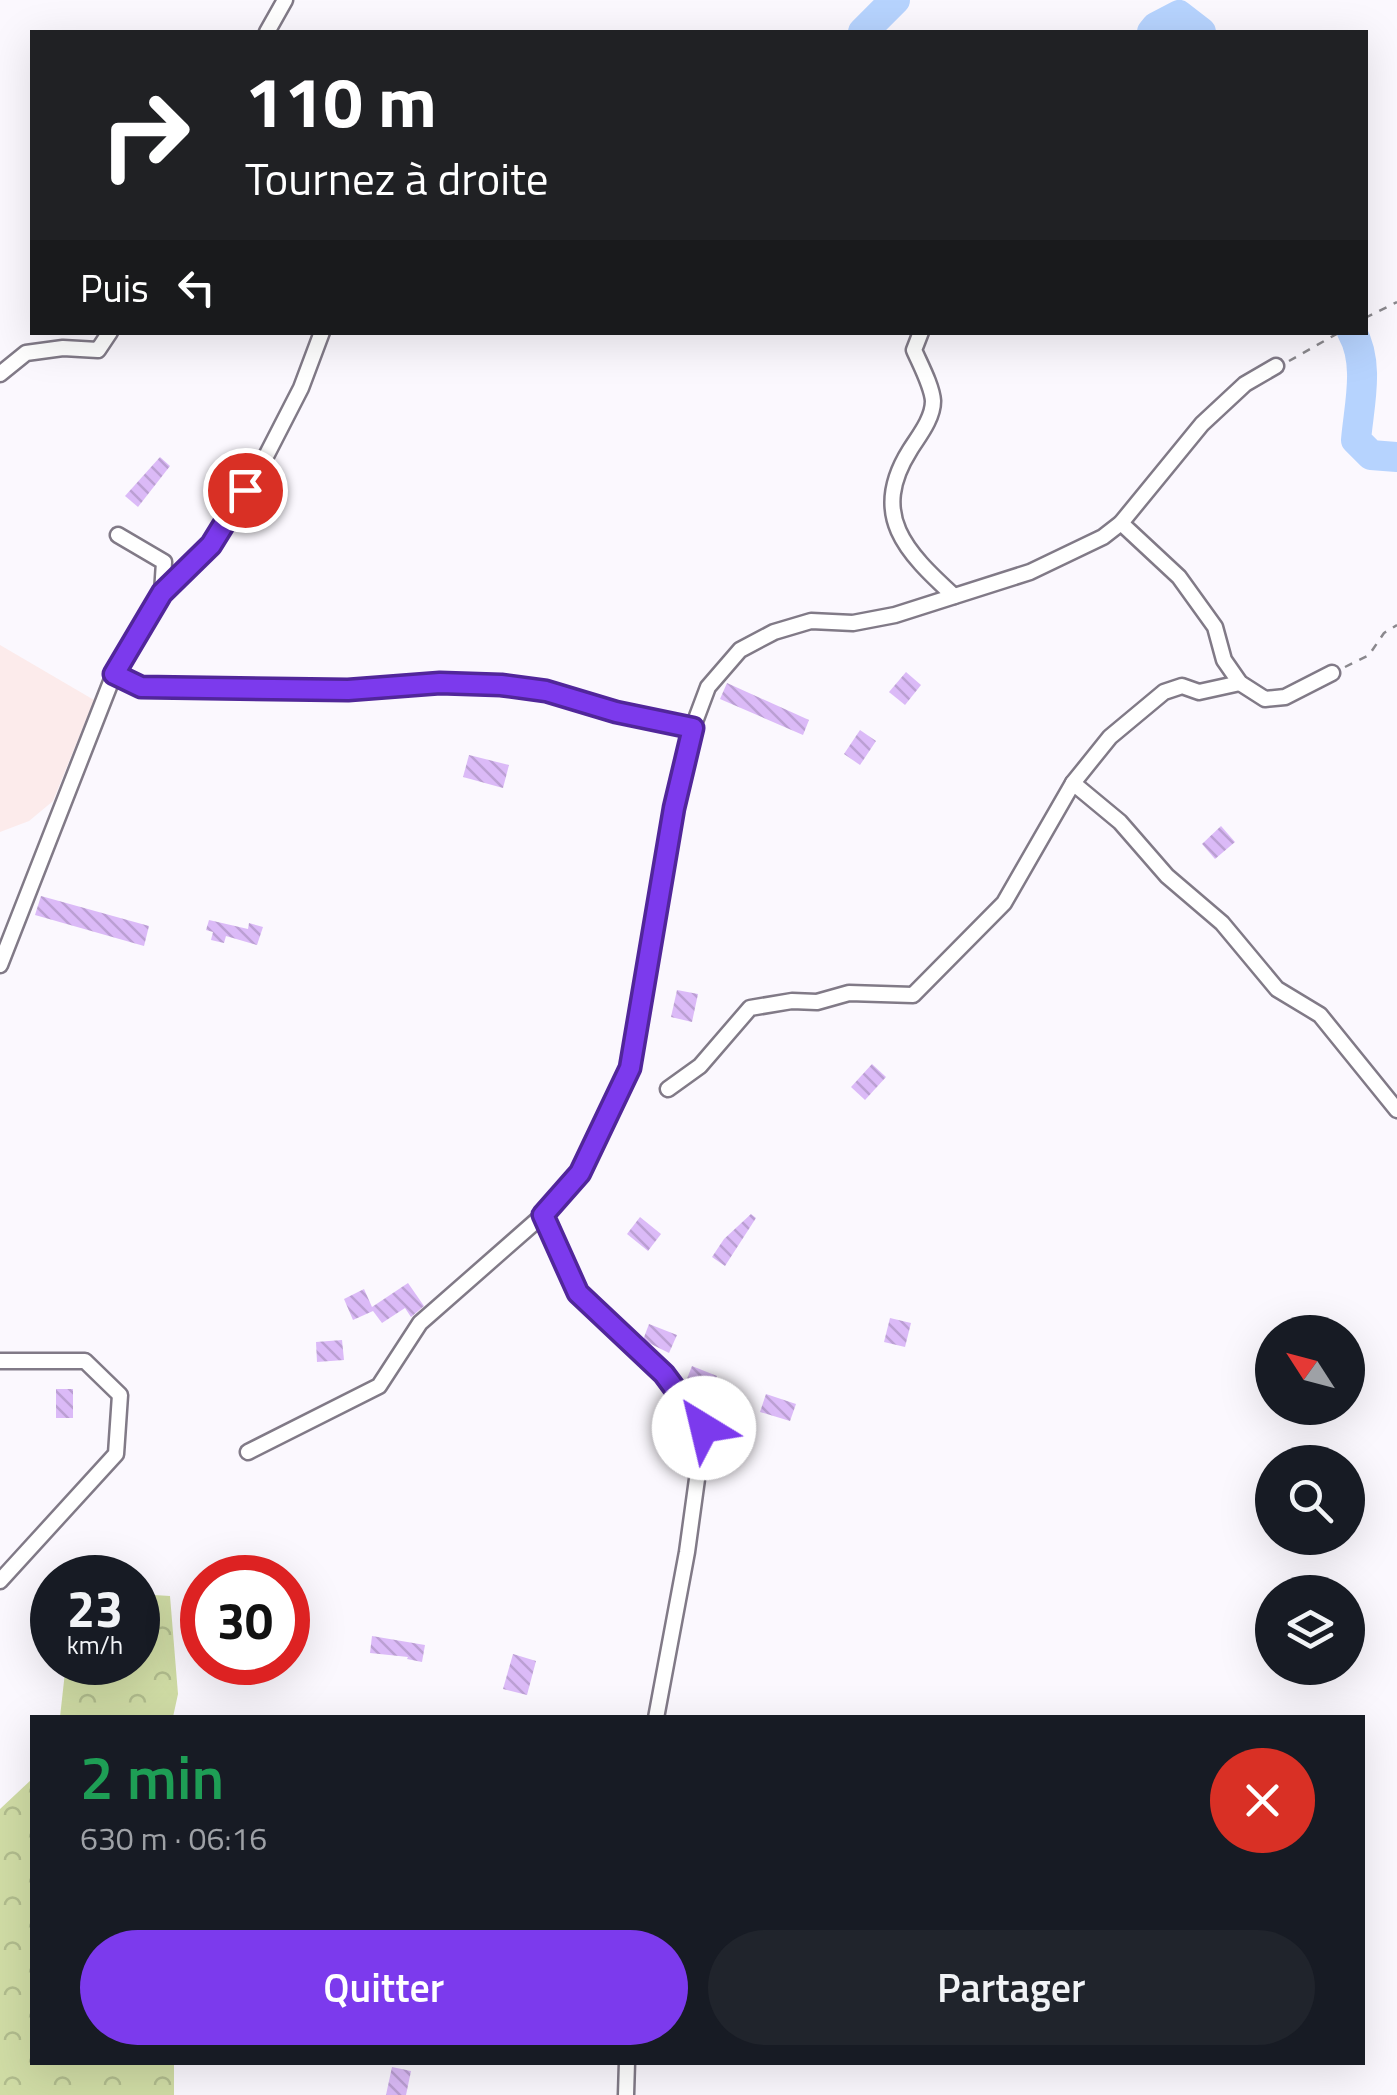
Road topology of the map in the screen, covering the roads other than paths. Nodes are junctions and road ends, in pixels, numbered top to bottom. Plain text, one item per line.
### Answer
1 (285, 0) edge
2 (268, 30) edge
3 (108, 335) edge
4 (321, 335) edge
5 (920, 335) edge
6 (1276, 366) dead end
7 (0, 374) edge
8 (1121, 522) junction
9 (118, 535) dead end
10 (162, 593) junction
11 (954, 596) junction
12 (1332, 673) road end
13 (114, 674) junction
14 (1240, 683) junction
15 (693, 728) junction
16 (1073, 783) junction
17 (0, 966) edge
18 (668, 1089) dead end
19 (1397, 1110) edge
20 (543, 1215) junction
21 (0, 1362) edge
22 (248, 1452) dead end
23 (0, 1581) edge
24 (657, 1715) edge
25 (627, 2065) edge
26 (626, 2095) edge

1 - 2 street
3 - 7 street
4 - 10 street
5 - 11 street
6 - 8 street
8 - 11 street
8 - 14 street
9 - 10 street
10 - 13 street
11 - 15 street
12 - 14 street
13 - 15 street
13 - 17 street
14 - 16 street
15 - 20 street
16 - 18 street
16 - 19 street
20 - 22 street
20 - 24 street
21 - 23 street
25 - 26 street

